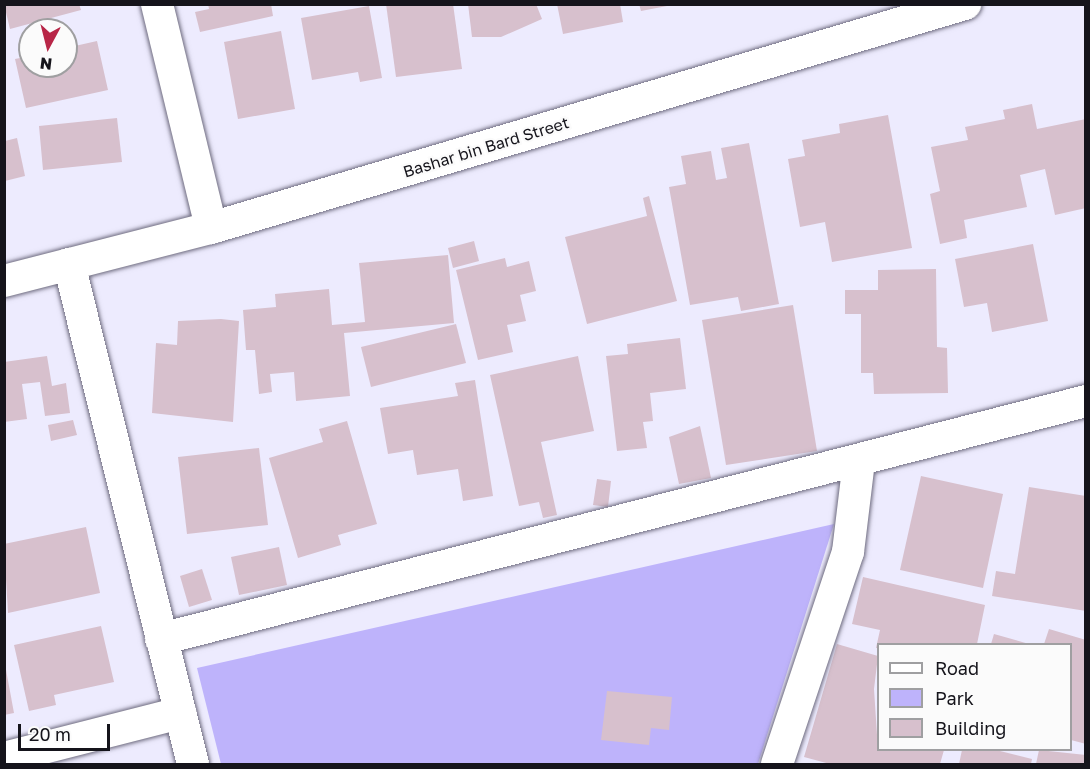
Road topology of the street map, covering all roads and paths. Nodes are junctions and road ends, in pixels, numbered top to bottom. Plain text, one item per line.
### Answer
1 (157, 4) edge
2 (965, 4) edge
3 (211, 228) junction
4 (69, 264) junction
5 (4, 280) edge
6 (1086, 401) edge
7 (859, 461) junction
8 (161, 639) junction
9 (180, 713) junction
10 (4, 758) edge
11 (193, 765) edge
12 (777, 765) edge

1 - 3 street
2 - 3 street, Bashar bin Bard Street
3 - 4 street, Bashar bin Bard Street
4 - 5 street, Bashar bin Bard Street
4 - 8 street
6 - 7 street
7 - 8 street
7 - 12 street
8 - 9 street
9 - 10 street
9 - 11 street

